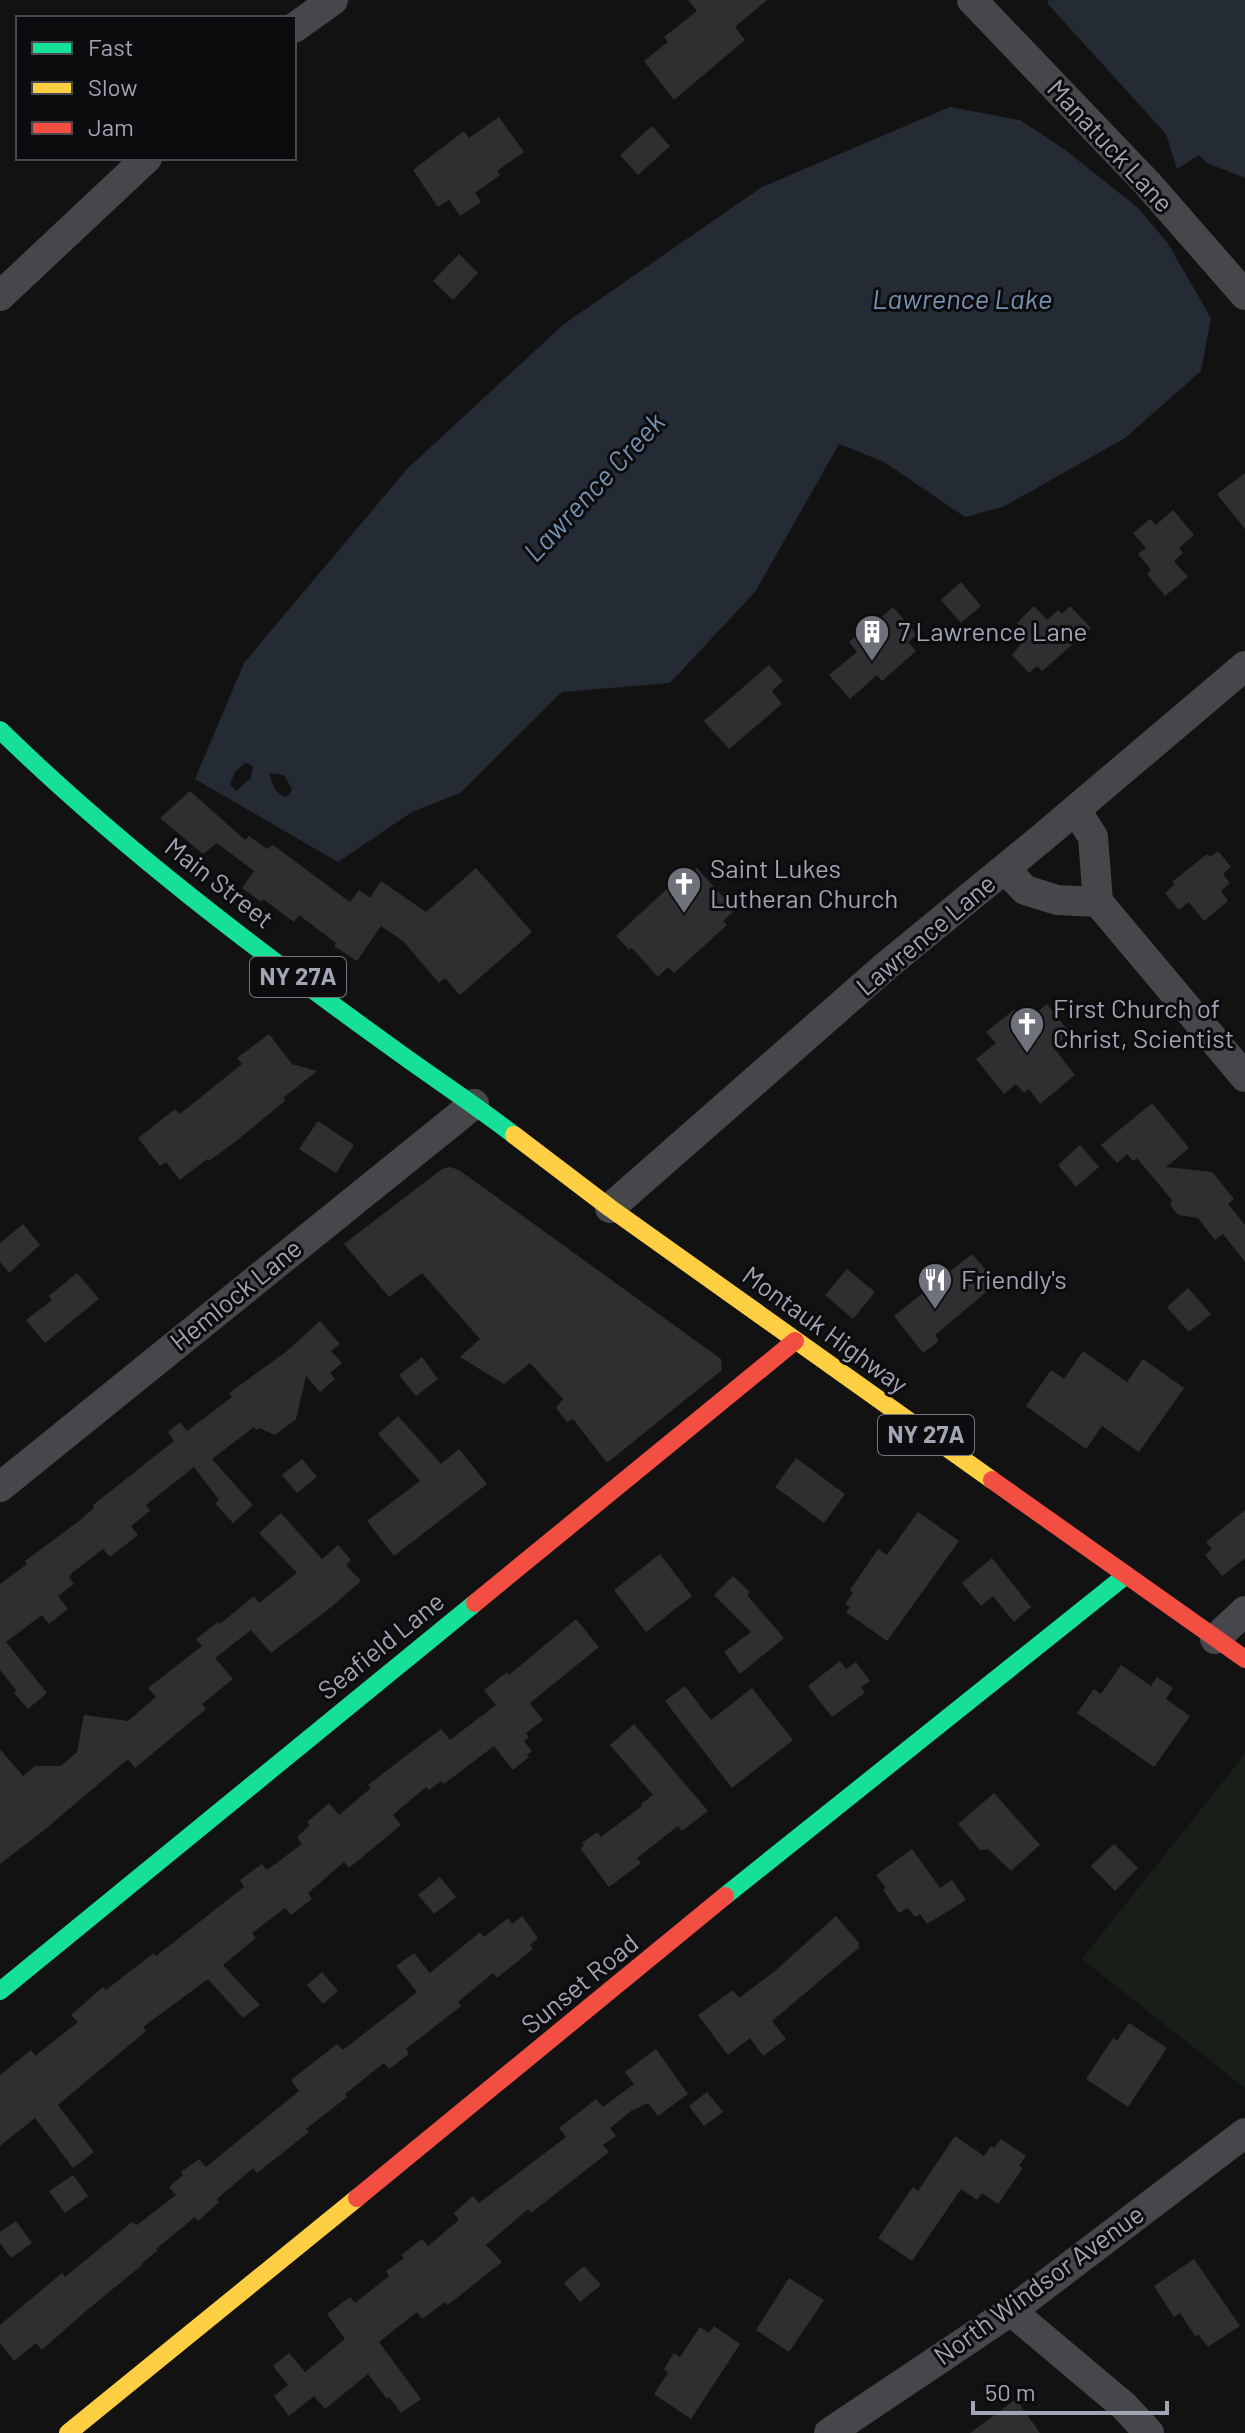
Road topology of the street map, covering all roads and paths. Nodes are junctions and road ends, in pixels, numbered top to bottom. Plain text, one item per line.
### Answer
1 (333, 0) edge
2 (972, 0) edge
3 (296, 27) edge
4 (145, 160) edge
5 (1245, 295) edge
6 (0, 296) edge
7 (1245, 666) edge
8 (0, 730) edge
9 (1076, 810) junction
10 (1005, 869) junction
11 (1098, 902) junction
12 (1245, 1077) edge
13 (474, 1104) junction
14 (610, 1208) junction
15 (795, 1341) junction
16 (0, 1487) edge
17 (1125, 1576) junction
18 (1245, 1611) edge
19 (1215, 1639) junction
20 (1245, 1659) edge
21 (0, 1991) edge
22 (1245, 2133) edge
23 (1011, 2311) junction
24 (68, 2433) edge
25 (829, 2433) edge
26 (1149, 2433) edge

1 - 3 street
2 - 5 street, Manatuck Lane
4 - 6 street
7 - 9 street, Lawrence Lane
8 - 13 street, Main Street / NY 27A
9 - 10 street, Lawrence Lane
9 - 11 street
10 - 11 street
10 - 14 street, Lawrence Lane
11 - 12 street
13 - 14 street, Main Street / NY 27A
13 - 16 street, Hemlock Lane
14 - 15 street, Montauk Highway / NY 27A
15 - 17 street, Montauk Highway / NY 27A
15 - 21 street, Seafield Lane
17 - 19 street, Montauk Highway / NY 27A
17 - 24 street, Sunset Road
18 - 19 street
19 - 20 street, Montauk Highway / NY 27A
22 - 23 street, North Windsor Avenue
23 - 25 street, North Windsor Avenue
23 - 26 street

